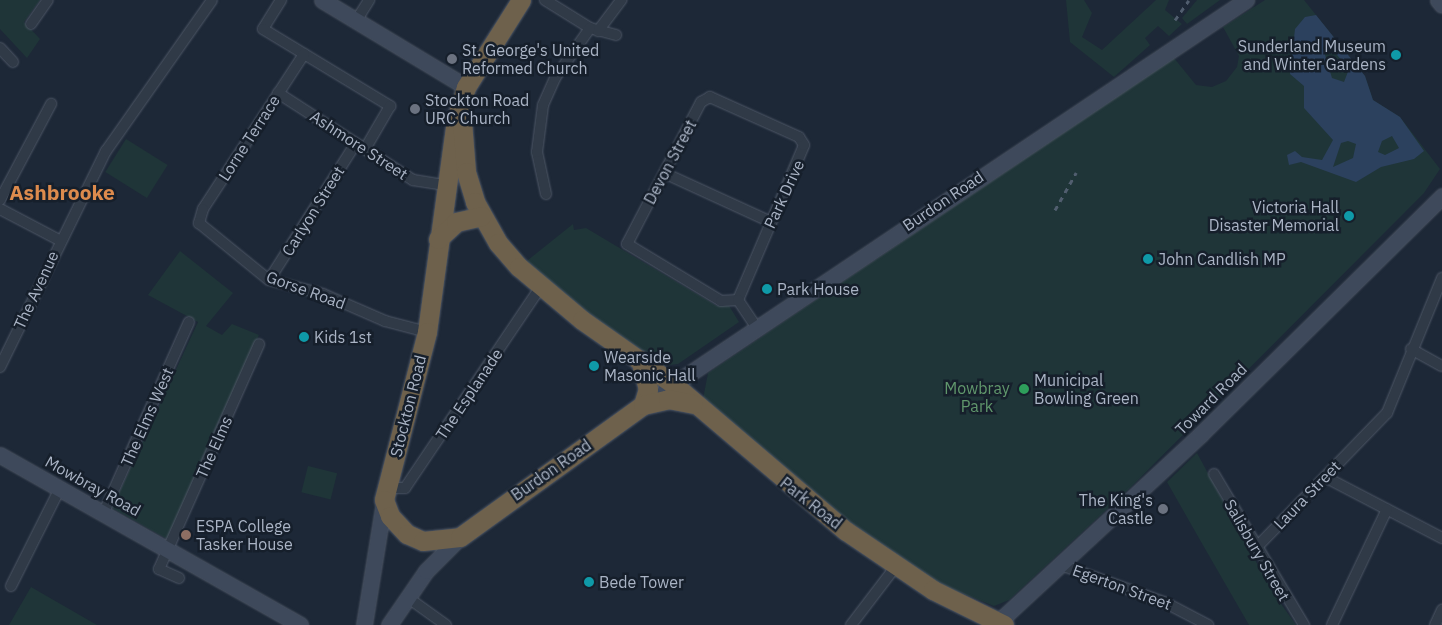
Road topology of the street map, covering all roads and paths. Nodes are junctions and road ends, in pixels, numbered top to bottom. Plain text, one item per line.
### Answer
1 (48, 0) edge
2 (212, 0) edge
3 (281, 0) edge
4 (322, 0) edge
5 (369, 0) edge
6 (520, 0) edge
7 (545, 0) edge
8 (621, 0) edge
9 (1246, 0) edge
10 (1438, 0) edge
11 (1442, 5) edge
12 (356, 21) junction
13 (31, 24) dead end
14 (594, 29) junction
15 (616, 35) dead end
16 (0, 48) edge
17 (304, 54) junction
18 (13, 62) dead end
19 (278, 93) junction
20 (463, 96) junction
21 (724, 102) joint
22 (51, 104) dead end
23 (356, 143) junction
24 (365, 149) junction
25 (664, 172) junction
26 (444, 186) junction
27 (546, 194) dead end
28 (1442, 196) edge
29 (0, 200) edge
30 (0, 209) edge
31 (481, 216) junction
32 (771, 222) junction
33 (199, 223) joint
34 (438, 239) junction
35 (59, 240) junction
36 (1442, 278) edge
37 (269, 280) junction
38 (542, 285) junction
39 (738, 300) junction
40 (189, 322) dead end
41 (757, 328) junction
42 (427, 332) junction
43 (259, 344) dead end
44 (1411, 349) junction
45 (640, 360) junction
46 (1442, 366) edge
47 (0, 367) edge
48 (699, 368) junction
49 (673, 384) junction
50 (646, 397) junction
51 (699, 408) junction
52 (0, 455) edge
53 (1214, 474) dead end
54 (1325, 477) junction
55 (60, 488) junction
56 (386, 494) junction
57 (1387, 509) junction
58 (104, 512) junction
59 (460, 537) junction
60 (1442, 538) edge
61 (1256, 548) junction
62 (168, 549) junction
63 (1060, 565) junction
64 (896, 566) junction
65 (179, 578) dead end
66 (11, 586) dead end
67 (407, 597) junction
68 (1442, 610) edge
69 (999, 624) edge
70 (300, 625) edge
71 (364, 625) edge
72 (389, 625) edge
73 (446, 625) edge
74 (851, 625) edge
75 (1208, 625) edge
76 (1304, 625) edge
77 (1332, 625) edge
78 (1435, 625) edge

1 - 13 street
2 - 35 street, The Avenue
3 - 17 street
4 - 12 street
5 - 12 street
6 - 20 highway, Stockton Road
7 - 14 street
8 - 14 street
9 - 41 street, Burdon Road
10 - 11 street
12 - 20 street
14 - 15 street
14 - 27 street
16 - 18 street
17 - 19 street, Lorne Terrace
17 - 24 street
19 - 23 street, Ashmore Street
19 - 33 street, Lorne Terrace
20 - 26 highway, Stockton Road
20 - 31 highway, Park Road
21 - 25 street, Devon Street
21 - 32 street, Park Drive
22 - 29 street
23 - 24 street, Ashmore Street
23 - 37 street, Carlyon Street
24 - 26 street, Ashmore Street
25 - 32 street
25 - 39 street, Devon Street
26 - 34 highway, Stockton Road
28 - 63 street, Toward Road
30 - 35 street
31 - 34 highway
31 - 38 highway, Park Road
32 - 39 street, Park Drive
33 - 37 street, Gorse Road
34 - 42 highway, Stockton Road
35 - 47 street, The Avenue
36 - 44 street, Laura Street
37 - 42 street, Gorse Road
38 - 45 highway, Park Road
38 - 56 street, The Esplanade
39 - 41 street
40 - 58 street, The Elms West
41 - 48 street, Burdon Road
42 - 56 highway, Stockton Road
43 - 62 street, The Elms
44 - 46 street
44 - 54 street, Laura Street
45 - 48 street, Park Road
45 - 49 highway, Park Road
45 - 50 highway
48 - 49 street, Burdon Road
49 - 50 street, Burdon Road
49 - 51 highway, Park Road
50 - 51 highway
50 - 59 highway, Burdon Road
51 - 64 highway, Park Road
52 - 55 street, Mowbray Road
53 - 61 street, Salisbury Street
54 - 57 street
54 - 61 street, Laura Street
55 - 58 street, Mowbray Road
55 - 66 street
56 - 59 highway
56 - 71 street, Stockton Road
57 - 60 street
57 - 77 street
58 - 62 street, Mowbray Road
59 - 67 street
61 - 76 street, Salisbury Street
62 - 65 street, The Elms
62 - 70 street, Mowbray Road
63 - 69 street, Toward Road
63 - 75 street, Egerton Street
64 - 69 highway, Park Road
64 - 74 street
67 - 72 street
67 - 73 street
68 - 78 street

